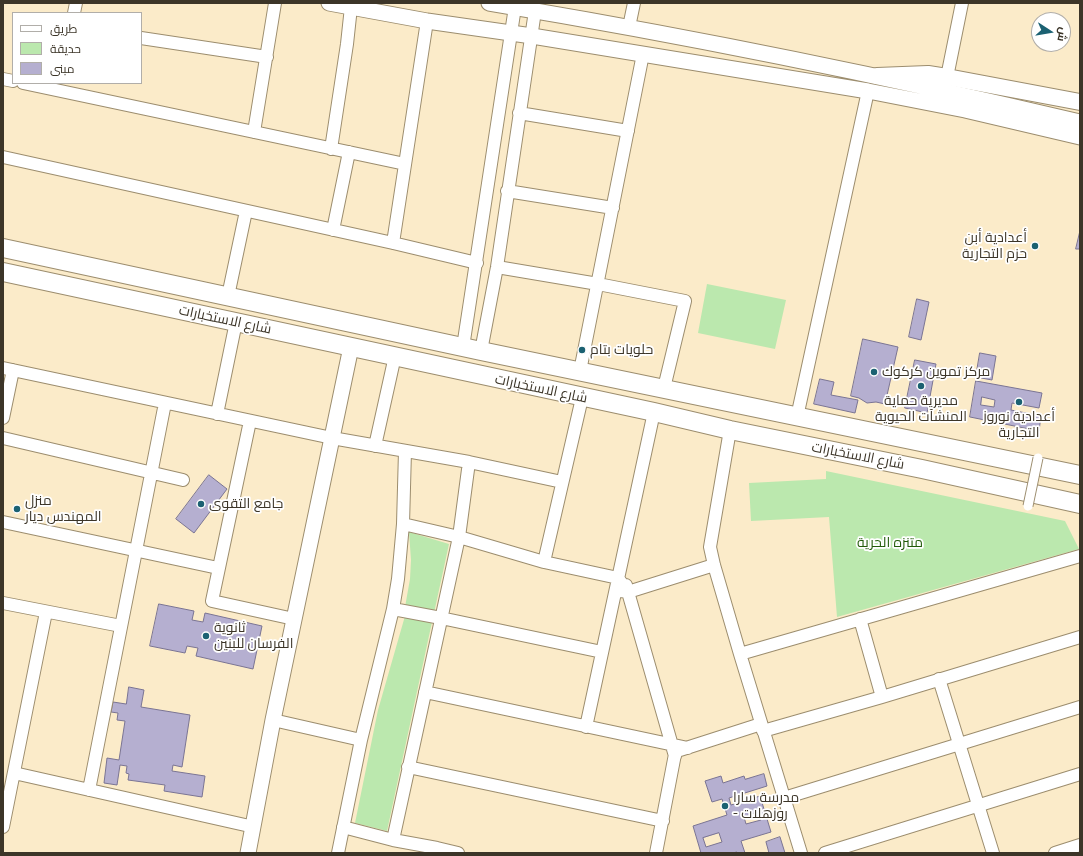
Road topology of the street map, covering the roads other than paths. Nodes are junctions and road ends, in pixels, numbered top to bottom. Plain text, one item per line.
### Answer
1 (275, 3) edge
2 (329, 3) edge
3 (489, 3) edge
4 (634, 3) edge
5 (962, 3) edge
6 (351, 7) junction
7 (515, 7) junction
8 (535, 12) junction
9 (427, 21) junction
10 (629, 27) junction
11 (511, 33) junction
12 (532, 36) junction
13 (142, 38) edge
14 (643, 54) junction
15 (267, 57) junction
16 (877, 76) junction
17 (948, 77) junction
18 (28, 84) edge
19 (868, 91) junction
20 (1080, 102) edge
21 (519, 113) junction
22 (1080, 122) edge
23 (628, 131) junction
24 (254, 132) junction
25 (1080, 137) edge
26 (331, 149) junction
27 (349, 152) junction
28 (3, 158) edge
29 (405, 164) junction
30 (507, 190) junction
31 (613, 208) junction
32 (246, 211) junction
33 (333, 230) junction
34 (393, 243) junction
35 (3, 248) edge
36 (477, 263) junction
37 (497, 267) junction
38 (3, 272) edge
39 (598, 284) junction
40 (228, 296) junction
41 (236, 322) junction
42 (351, 347) junction
43 (463, 347) junction
44 (481, 351) junction
45 (395, 356) junction
46 (8, 369) edge
47 (580, 371) junction
48 (664, 388) junction
49 (582, 398) junction
50 (165, 403) junction
51 (654, 412) junction
52 (217, 414) junction
53 (797, 416) junction
54 (3, 418) edge
55 (250, 421) junction
56 (730, 430) junction
57 (3, 438) edge
58 (332, 438) junction
59 (928, 444) junction
60 (375, 446) junction
61 (405, 451) junction
62 (1038, 458) dead end
63 (469, 462) junction
64 (922, 469) junction
65 (152, 472) junction
66 (1080, 475) edge
67 (183, 480) dead end
68 (562, 482) junction
69 (1080, 504) edge
70 (1028, 506) dead end
71 (3, 522) edge
72 (404, 524) junction
73 (458, 537) junction
74 (136, 551) junction
75 (1080, 556) edge
76 (544, 562) junction
77 (714, 565) junction
78 (218, 568) junction
79 (618, 578) junction
80 (628, 592) junction
81 (3, 604) edge
82 (393, 609) junction
83 (46, 612) junction
84 (441, 618) junction
85 (294, 619) junction
86 (860, 619) junction
87 (121, 626) junction
88 (1080, 636) edge
89 (602, 652) junction
90 (740, 654) junction
91 (938, 680) junction
92 (425, 692) junction
93 (882, 697) junction
94 (1080, 707) edge
95 (273, 720) junction
96 (586, 727) junction
97 (762, 728) junction
98 (361, 740) junction
99 (959, 744) junction
100 (677, 749) junction
101 (408, 768) junction
102 (14, 773) junction
103 (1080, 774) edge
104 (89, 790) junction
105 (784, 798) junction
106 (978, 806) junction
107 (663, 821) junction
108 (3, 827) edge
109 (254, 827) junction
110 (343, 827) junction
111 (393, 840) junction
112 (1080, 845) edge
113 (436, 850) edge
114 (248, 853) edge
115 (338, 853) edge
116 (458, 853) edge
117 (656, 853) edge
118 (801, 853) edge
119 (825, 853) edge
120 (993, 853) edge
121 (1055, 853) edge

1 - 15 street
2 - 6 street
3 - 7 street
4 - 10 street
5 - 17 street
6 - 9 street
6 - 26 street
7 - 8 street
7 - 11 street
8 - 10 street
8 - 12 street
9 - 11 street
9 - 29 street
10 - 16 street
11 - 12 street
11 - 36 street
12 - 14 street
12 - 21 street
13 - 15 street
14 - 19 street
14 - 23 street
15 - 24 street
16 - 17 main road
16 - 22 street
17 - 20 main road
18 - 24 street
19 - 25 street
19 - 53 street
21 - 23 street
21 - 30 street
23 - 31 street
24 - 26 street
26 - 27 street
27 - 29 street
27 - 33 street
28 - 32 street
29 - 34 street
30 - 31 street
30 - 37 street
31 - 39 street
32 - 33 street
32 - 40 street
33 - 34 street
34 - 36 street
35 - 40 main road, شارع الاستخبارات
36 - 43 street
37 - 39 street
37 - 44 street
38 - 41 main road, شارع الاستخبارات
39 - 47 street
39 - 48 street
40 - 43 main road, شارع الاستخبارات
41 - 42 main road, شارع الاستخبارات
41 - 52 street
42 - 45 main road, شارع الاستخبارات
42 - 58 street
43 - 44 main road, شارع الاستخبارات
44 - 47 main road, شارع الاستخبارات
45 - 49 main road, شارع الاستخبارات
45 - 60 street
46 - 50 street
46 - 54 street
47 - 48 main road, شارع الاستخبارات
48 - 53 main road, شارع الاستخبارات
49 - 51 main road, شارع الاستخبارات
49 - 68 street
50 - 52 street
50 - 65 street
51 - 56 main road, شارع الاستخبارات
51 - 79 street
52 - 55 street
53 - 59 main road, شارع الاستخبارات
55 - 58 street
55 - 78 street
56 - 64 main road, شارع الاستخبارات
56 - 77 street
57 - 65 street
58 - 60 street
58 - 85 street
59 - 64 main road
59 - 66 main road, شارع الاستخبارات
60 - 61 street
61 - 63 street
61 - 72 street
62 - 70 street, bridge
63 - 68 street
63 - 73 street
64 - 69 main road, شارع الاستخبارات
65 - 67 street
65 - 74 street
68 - 76 street
71 - 74 street
72 - 73 street
72 - 82 street
73 - 76 street
73 - 84 street
74 - 78 street
74 - 87 street
75 - 86 street
76 - 79 street
77 - 80 street
77 - 90 street
78 - 85 street
79 - 80 street
79 - 80 street
79 - 89 street
80 - 100 street
81 - 83 street
82 - 84 street
82 - 98 street
83 - 87 street
83 - 102 street
84 - 89 street
84 - 92 street
85 - 95 street
86 - 90 street
86 - 93 street
87 - 104 street
88 - 91 street
89 - 96 street
90 - 97 street
91 - 93 street
91 - 99 street
92 - 96 street
92 - 101 street
93 - 97 street
94 - 99 street
95 - 98 street
95 - 109 street
96 - 100 street
97 - 100 street
97 - 105 street
98 - 110 street
99 - 105 street
99 - 106 street
100 - 107 street
101 - 107 street
101 - 111 street
102 - 104 street
102 - 108 street
103 - 106 street
104 - 109 street
105 - 118 street
106 - 119 street
106 - 120 street
107 - 117 street
109 - 114 street
110 - 111 street
110 - 115 street
111 - 113 street
112 - 121 street
113 - 116 street

